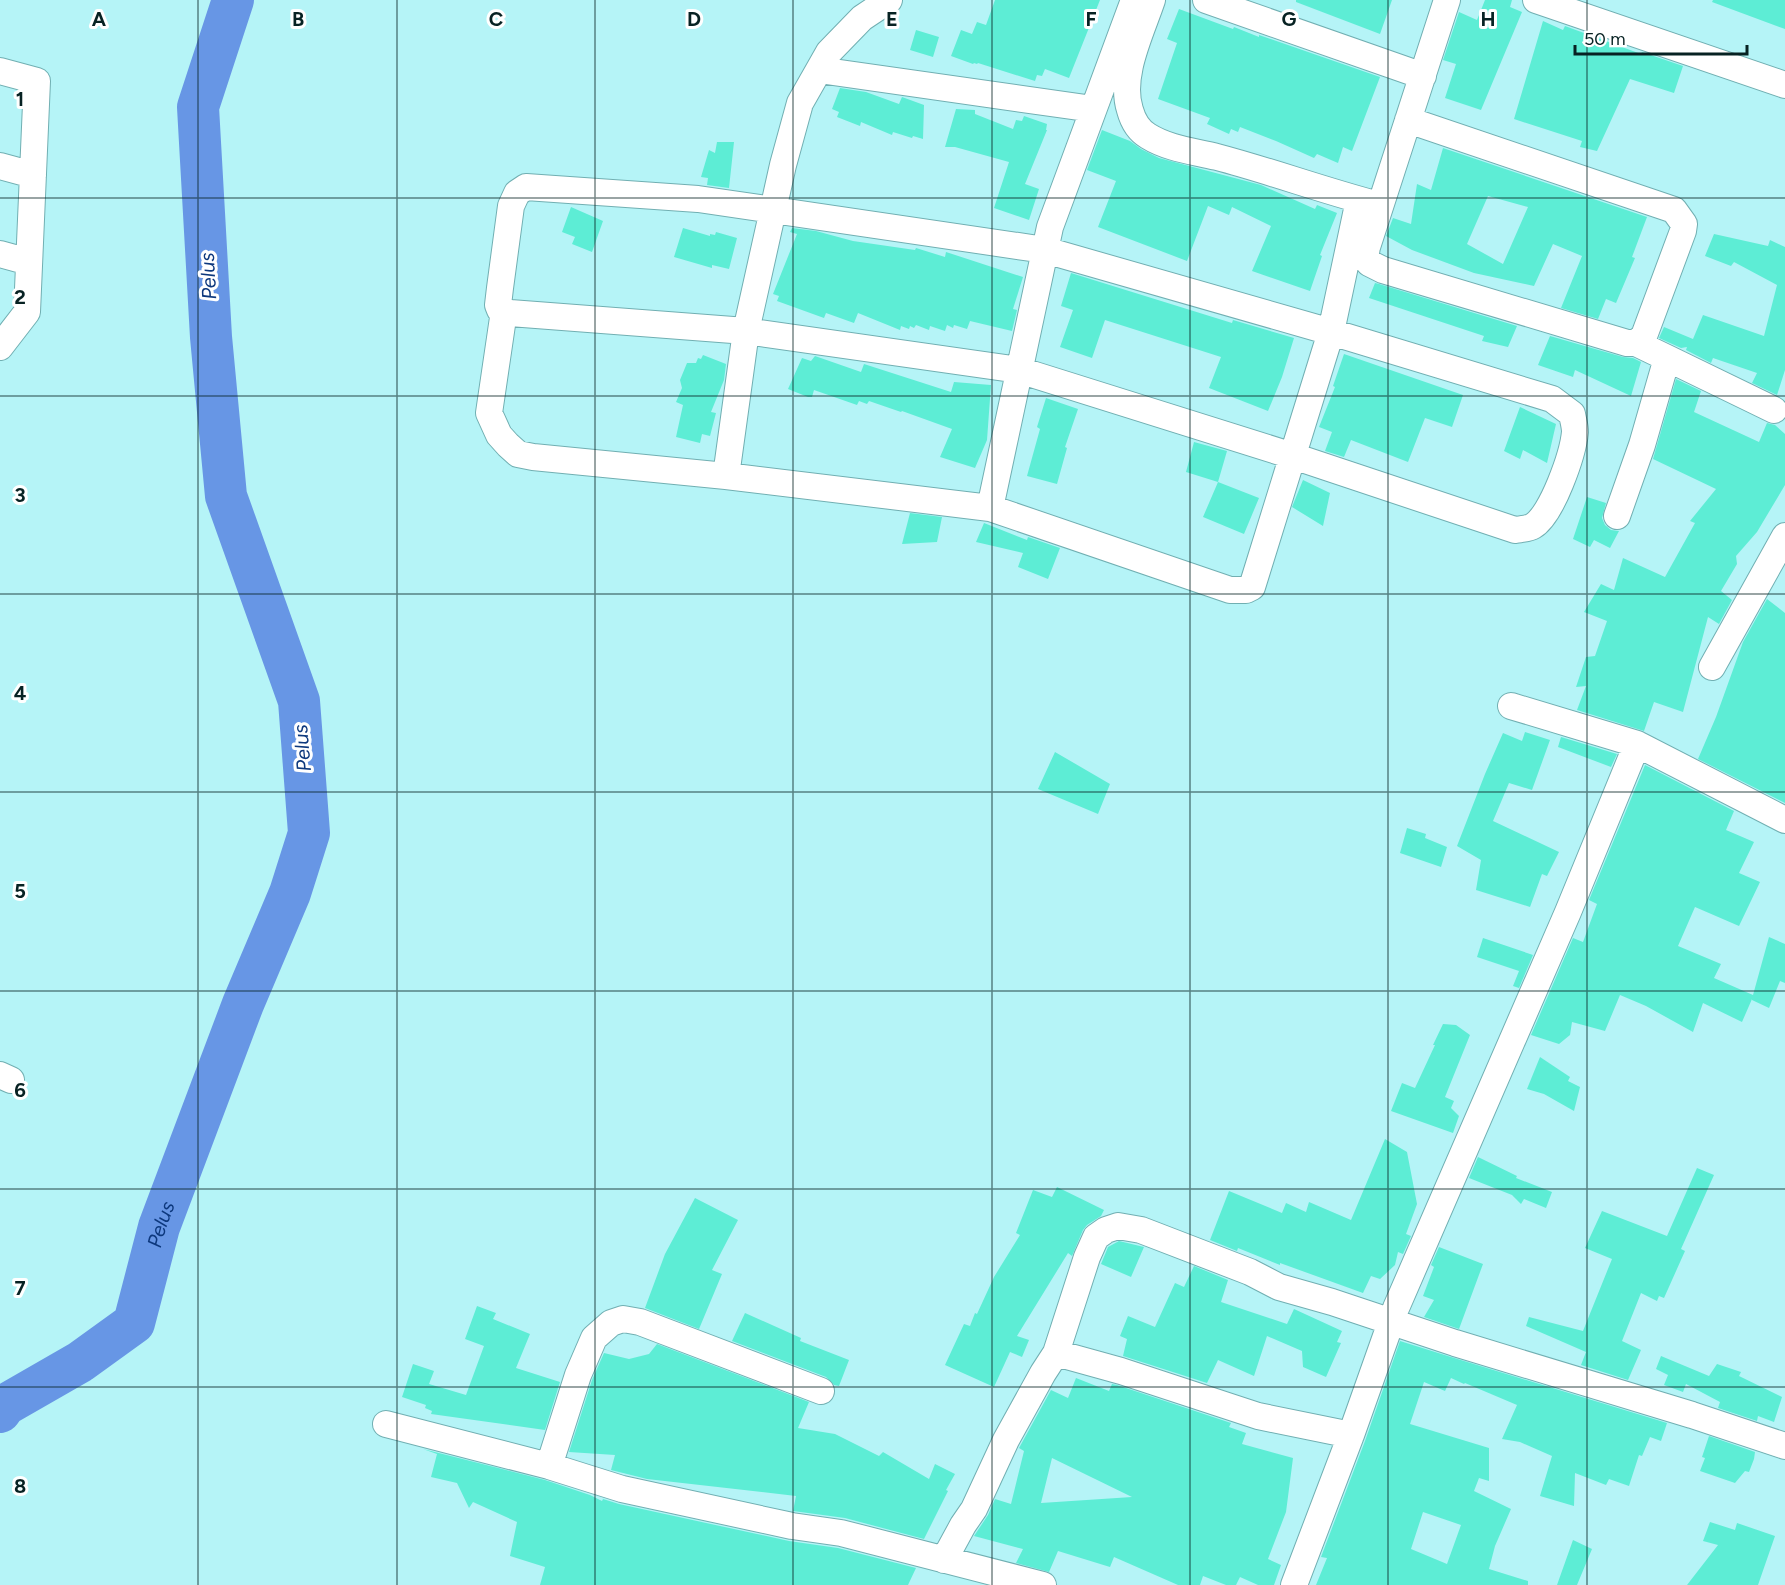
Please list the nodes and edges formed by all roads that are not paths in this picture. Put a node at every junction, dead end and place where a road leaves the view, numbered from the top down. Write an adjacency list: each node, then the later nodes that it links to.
1 (890, 0): 7 (street)
2 (1134, 0): 11 (street)
3 (1152, 0): 15 (street)
4 (1206, 0): 9 (street)
5 (1447, 0): 9 (street)
6 (1536, 0): 10 (street)
7 (819, 70): 11 (street); 16 (street)
8 (0, 71): 14 (street)
9 (1423, 76): 12 (street)
10 (1785, 85)
11 (1094, 109): 17 (street)
12 (1408, 120): 15 (street); 23 (street)
13 (0, 166): 14 (street)
14 (33, 175): 19 (street)
15 (1370, 203): 22 (street); 23 (street)
16 (772, 210): 17 (street); 20 (street); 21 (street)
17 (1045, 250): 22 (street); 26 (street)
18 (0, 254): 19 (street)
19 (29, 262): 24 (street)
20 (504, 311): 21 (street); 29 (street)
21 (746, 331): 26 (street); 29 (street)
22 (1332, 332): 28 (street); 28 (street)
23 (1635, 343): 25 (street)
24 (0, 347)
25 (1667, 358): 27 (street); 31 (street)
26 (1019, 370): 28 (street); 30 (street)
27 (1774, 410)
28 (1293, 456): 30 (street)
29 (726, 476): 30 (street)
30 (990, 508)
31 (1617, 516)
32 (1785, 536): 33 (street)
33 (1712, 667)
34 (1511, 706): 35 (street)
35 (1637, 744): 36 (street); 37 (street)
36 (1785, 820)
37 (1391, 1321): 38 (street); 41 (street); 42 (street)
38 (1056, 1353): 41 (street); 44 (street)
39 (821, 1391): 43 (street)
40 (386, 1424): 43 (street)
41 (1351, 1436): 46 (street)
42 (1785, 1446)
43 (549, 1466): 44 (street)
44 (944, 1560): 45 (street)
45 (1043, 1585)
46 (1294, 1585)

